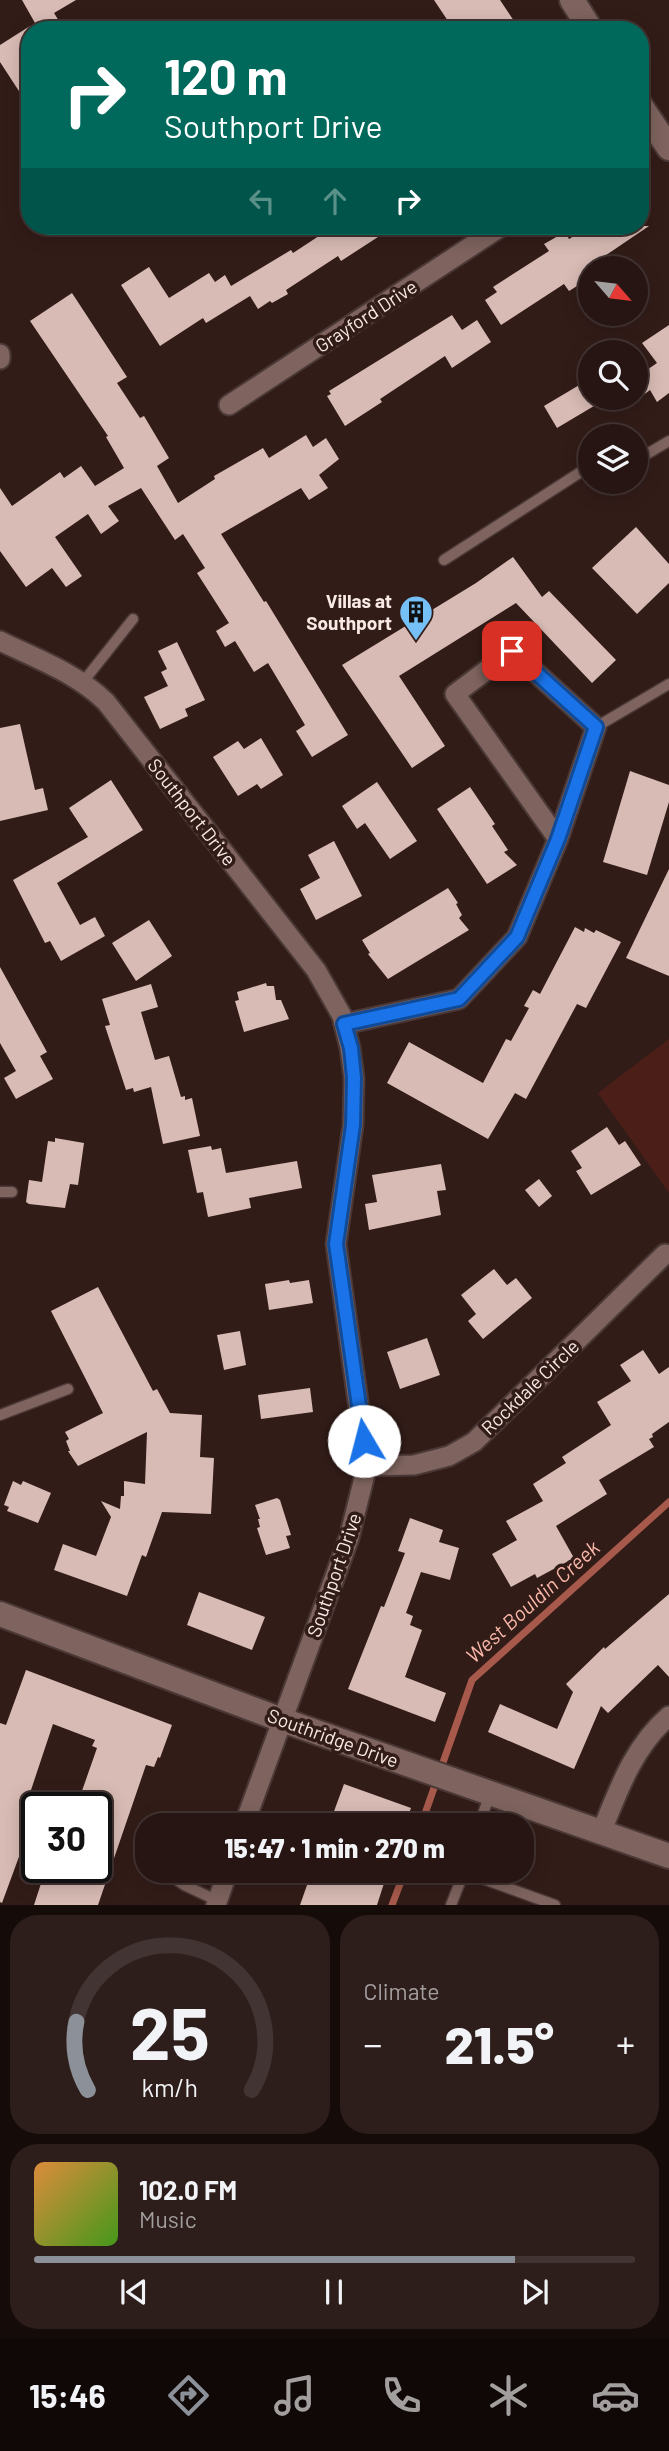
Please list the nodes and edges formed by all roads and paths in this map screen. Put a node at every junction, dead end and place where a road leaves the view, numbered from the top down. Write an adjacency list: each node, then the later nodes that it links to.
1 (572, 0): 2 (street)
2 (585, 21)
3 (649, 126): 4 (street)
4 (669, 148)
5 (488, 235): 6 (street, Grayford Drive)
6 (229, 405)
7 (669, 441): 8 (lane)
8 (648, 455)
9 (578, 474): 10 (lane)
10 (444, 560)
11 (133, 619): 13 (lane)
12 (0, 641): 13 (street, Southport Drive)
13 (83, 682): 17 (street, Southport Drive)
14 (669, 684): 15 (lane)
15 (596, 727): 16 (street); 16 (street)
16 (558, 839): 17 (street)
17 (344, 1024): 23 (street, Southport Drive)
18 (0, 1192): 19 (lane)
19 (12, 1192)
20 (666, 1254): 23 (street, Rockdale Circle)
21 (68, 1390): 22 (lane)
22 (0, 1415)
23 (367, 1466): 26 (street, Southport Drive)
24 (0, 1614): 26 (street, Southridge Drive)
25 (669, 1716): 30 (street)
26 (282, 1720): 27 (street, Southridge Drive); 28 (street, Southport Drive)
27 (490, 1794): 29 (lane); 30 (street, Southridge Drive)
28 (248, 1813)
29 (484, 1813)
30 (601, 1833): 31 (street, Southridge Drive)
31 (669, 1856)
32 (181, 1883): 36 (lane)
33 (224, 1883): 36 (street)
34 (460, 1883): 37 (lane)
35 (496, 1883): 38 (lane)
36 (217, 1903)
37 (452, 1905)
38 (555, 1905)

